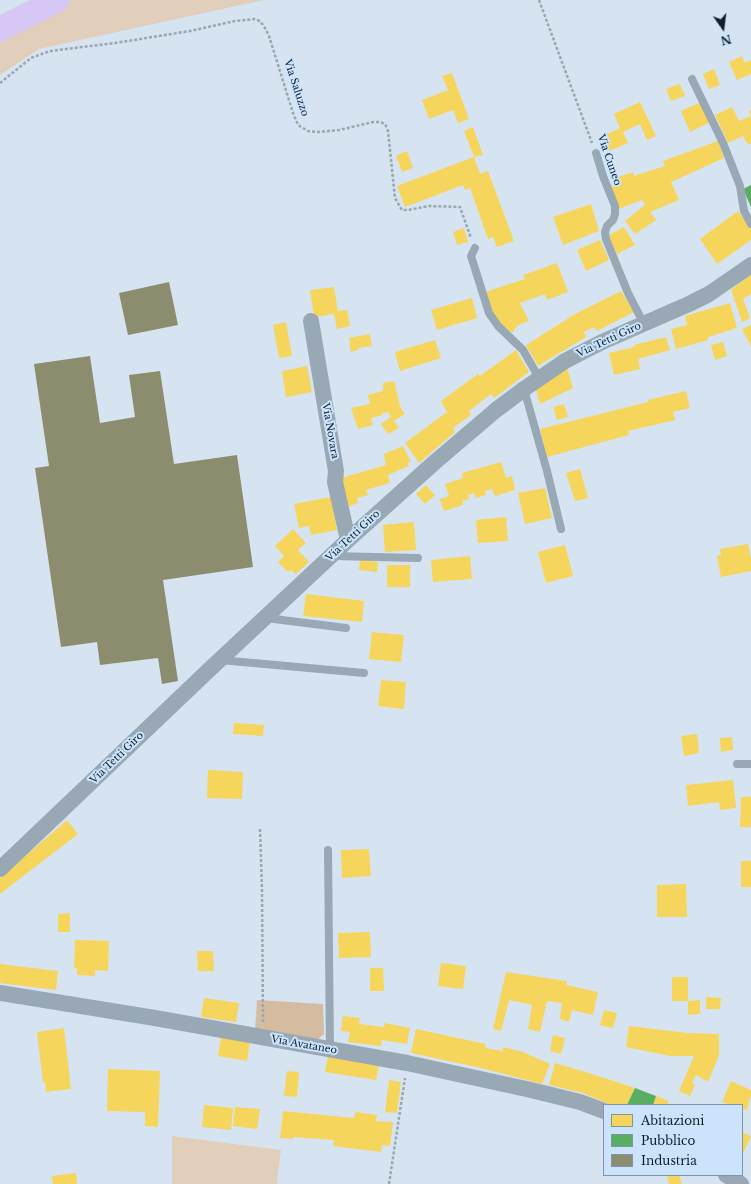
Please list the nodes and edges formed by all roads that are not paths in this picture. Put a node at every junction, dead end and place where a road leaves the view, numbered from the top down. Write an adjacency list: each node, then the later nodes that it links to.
1 (692, 79): 3 (lane)
2 (596, 153): 7 (lane, Via Cuneo)
3 (751, 224)
4 (475, 248): 8 (lane)
5 (751, 265): 7 (street, Via Tetti Giro)
6 (311, 321): 11 (street, Via Novara)
7 (644, 324): 8 (street, Via Tetti Giro)
8 (539, 378): 9 (street, Via Tetti Giro)
9 (524, 389): 10 (lane); 11 (street, Via Tetti Giro)
10 (561, 529)
11 (348, 540): 12 (street, Via Tetti Giro)
12 (332, 556): 13 (lane); 14 (street, Via Tetti Giro)
13 (418, 558)
14 (265, 618): 15 (lane); 16 (street, Via Tetti Giro)
15 (346, 628)
16 (220, 660): 17 (lane); 21 (street, Via Tetti Giro)
17 (364, 673)
18 (738, 764): 19 (lane)
19 (751, 764)
20 (328, 850): 23 (lane)
21 (0, 869)
22 (0, 993): 23 (street, Via Avataneo)
23 (330, 1050): 24 (street, Via Avataneo)
24 (603, 1111)
25 (728, 1176): 26 (street)
26 (741, 1184)

